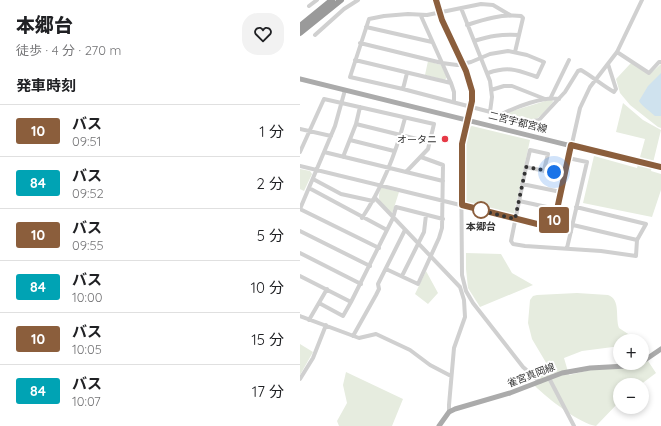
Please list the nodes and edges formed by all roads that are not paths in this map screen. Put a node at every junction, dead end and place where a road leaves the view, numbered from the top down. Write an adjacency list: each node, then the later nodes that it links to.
1 (316, 0): 7 (street)
2 (332, 0): 13 (highway)
3 (358, 0): 6 (street)
4 (436, 0): 9 (street)
5 (642, 0): 22 (street)
6 (342, 5): 15 (highway); 16 (street)
7 (309, 6)
8 (461, 8): 9 (street); 10 (street); 12 (street)
9 (440, 13): 11 (street); 28 (street)
10 (510, 15): 12 (street); 17 (street)
11 (421, 16): 14 (street); 19 (street)
12 (467, 25): 18 (street)
13 (300, 26)
14 (366, 27): 19 (street); 20 (street)
15 (300, 34)
16 (314, 35)
17 (519, 35): 18 (street); 21 (street)
18 (474, 41): 23 (street)
19 (432, 42): 27 (street)
20 (360, 43): 24 (street); 27 (street)
21 (515, 52): 23 (street); 31 (street)
22 (617, 52): 26 (street); 29 (street)
23 (481, 58): 28 (street); 31 (street)
24 (355, 60): 30 (street); 35 (street)
25 (569, 60): 38 (street)
26 (661, 62)
27 (442, 63): 28 (street); 34 (street)
28 (463, 64): 44 (street)
29 (608, 64): 33 (street); 33 (street)
30 (407, 73): 34 (street); 35 (street)
31 (488, 73): 37 (street)
32 (300, 79): 36 (main road, 二宮宇都宮線)
33 (597, 79): 39 (street); 56 (street)
34 (451, 83): 41 (street)
35 (403, 89): 41 (street)
36 (345, 90): 42 (street); 48 (main road, 二宮宇都宮線)
37 (491, 90): 40 (street); 45 (street)
38 (551, 97): 39 (street); 40 (street)
39 (559, 98): 46 (street)
40 (545, 99): 46 (street)
41 (454, 102): 44 (street)
42 (342, 103): 43 (street); 51 (street); 53 (street)
43 (360, 107): 47 (street); 49 (street)
44 (471, 107): 45 (street); 48 (street)
45 (490, 112): 46 (street)
46 (501, 114)
47 (405, 118): 52 (street); 55 (street)
48 (468, 120): 56 (main road, 二宮宇都宮線); 80 (street)
49 (356, 124): 52 (street); 54 (street)
50 (300, 130): 51 (street)
51 (310, 132): 53 (street); 58 (street)
52 (401, 134): 55 (street); 57 (street)
53 (331, 136): 59 (street)
54 (350, 140): 57 (street); 60 (street)
55 (429, 142): 61 (street)
56 (571, 145): 62 (street); 66 (main road, 二宮宇都宮線)
57 (394, 151): 64 (street)
58 (300, 152)
59 (324, 152): 60 (street); 67 (street)
60 (343, 157): 64 (street)
61 (421, 157): 69 (street); 72 (street)
62 (568, 158): 70 (street); 81 (street)
63 (300, 166): 67 (street)
64 (388, 167): 69 (street); 73 (street)
65 (526, 167): 68 (street); 68 (street); 74 (street)
66 (661, 168)
67 (317, 170): 71 (street); 73 (street)
68 (544, 170): 70 (street)
69 (406, 172): 72 (street)
70 (564, 174): 76 (street)
71 (313, 179): 75 (street); 77 (street)
72 (443, 181): 78 (street)
73 (380, 184): 77 (street); 78 (street)
74 (522, 184): 76 (street); 79 (street)
75 (309, 188): 82 (street); 85 (street)
76 (560, 192): 83 (street)
77 (374, 200): 85 (street); 86 (street)
78 (443, 200): 80 (street); 87 (street)
79 (519, 201): 83 (street); 88 (street)
80 (462, 205): 88 (street); 107 (street)
81 (576, 208): 89 (street); 95 (street)
82 (300, 209): 97 (street)
83 (556, 209): 90 (street)
84 (426, 215): 86 (street); 87 (street); 96 (street)
85 (362, 218): 91 (street)
86 (393, 218): 91 (street); 92 (street)
87 (443, 219): 100 (street)
88 (515, 219): 90 (street); 98 (street)
89 (573, 224): 94 (street); 95 (street)
90 (553, 228): 94 (street)
91 (387, 230): 97 (street)
92 (405, 230): 96 (street); 102 (street)
93 (300, 231): 101 (street)
94 (571, 232): 98 (street)
95 (637, 240): 98 (street)
96 (418, 244): 100 (street); 104 (street)
97 (378, 248): 101 (street)
98 (567, 248)
99 (300, 253): 105 (street)
100 (431, 257): 104 (street); 110 (street)
101 (370, 266): 105 (street)
102 (386, 269): 104 (street); 114 (street)
103 (300, 276): 106 (street)
104 (402, 276)
105 (361, 284): 108 (street)
106 (327, 289): 108 (street); 109 (street)
107 (471, 301): 110 (street); 121 (street)
108 (351, 302): 109 (street)
109 (319, 303): 112 (street)
110 (465, 306): 118 (street)
111 (300, 316): 112 (street)
112 (309, 320): 113 (street)
113 (326, 325): 114 (street); 120 (street)
114 (353, 336): 118 (street)
115 (661, 349): 116 (main road)
116 (649, 357)
117 (613, 366): 119 (main road, 雀宮真岡線)
118 (451, 376): 122 (street)
119 (549, 378): 121 (main road, 雀宮真岡線); 124 (street)
120 (300, 379)
121 (540, 382): 122 (main road, 雀宮真岡線)
122 (449, 412): 123 (main road)
123 (439, 426)
124 (574, 426)

